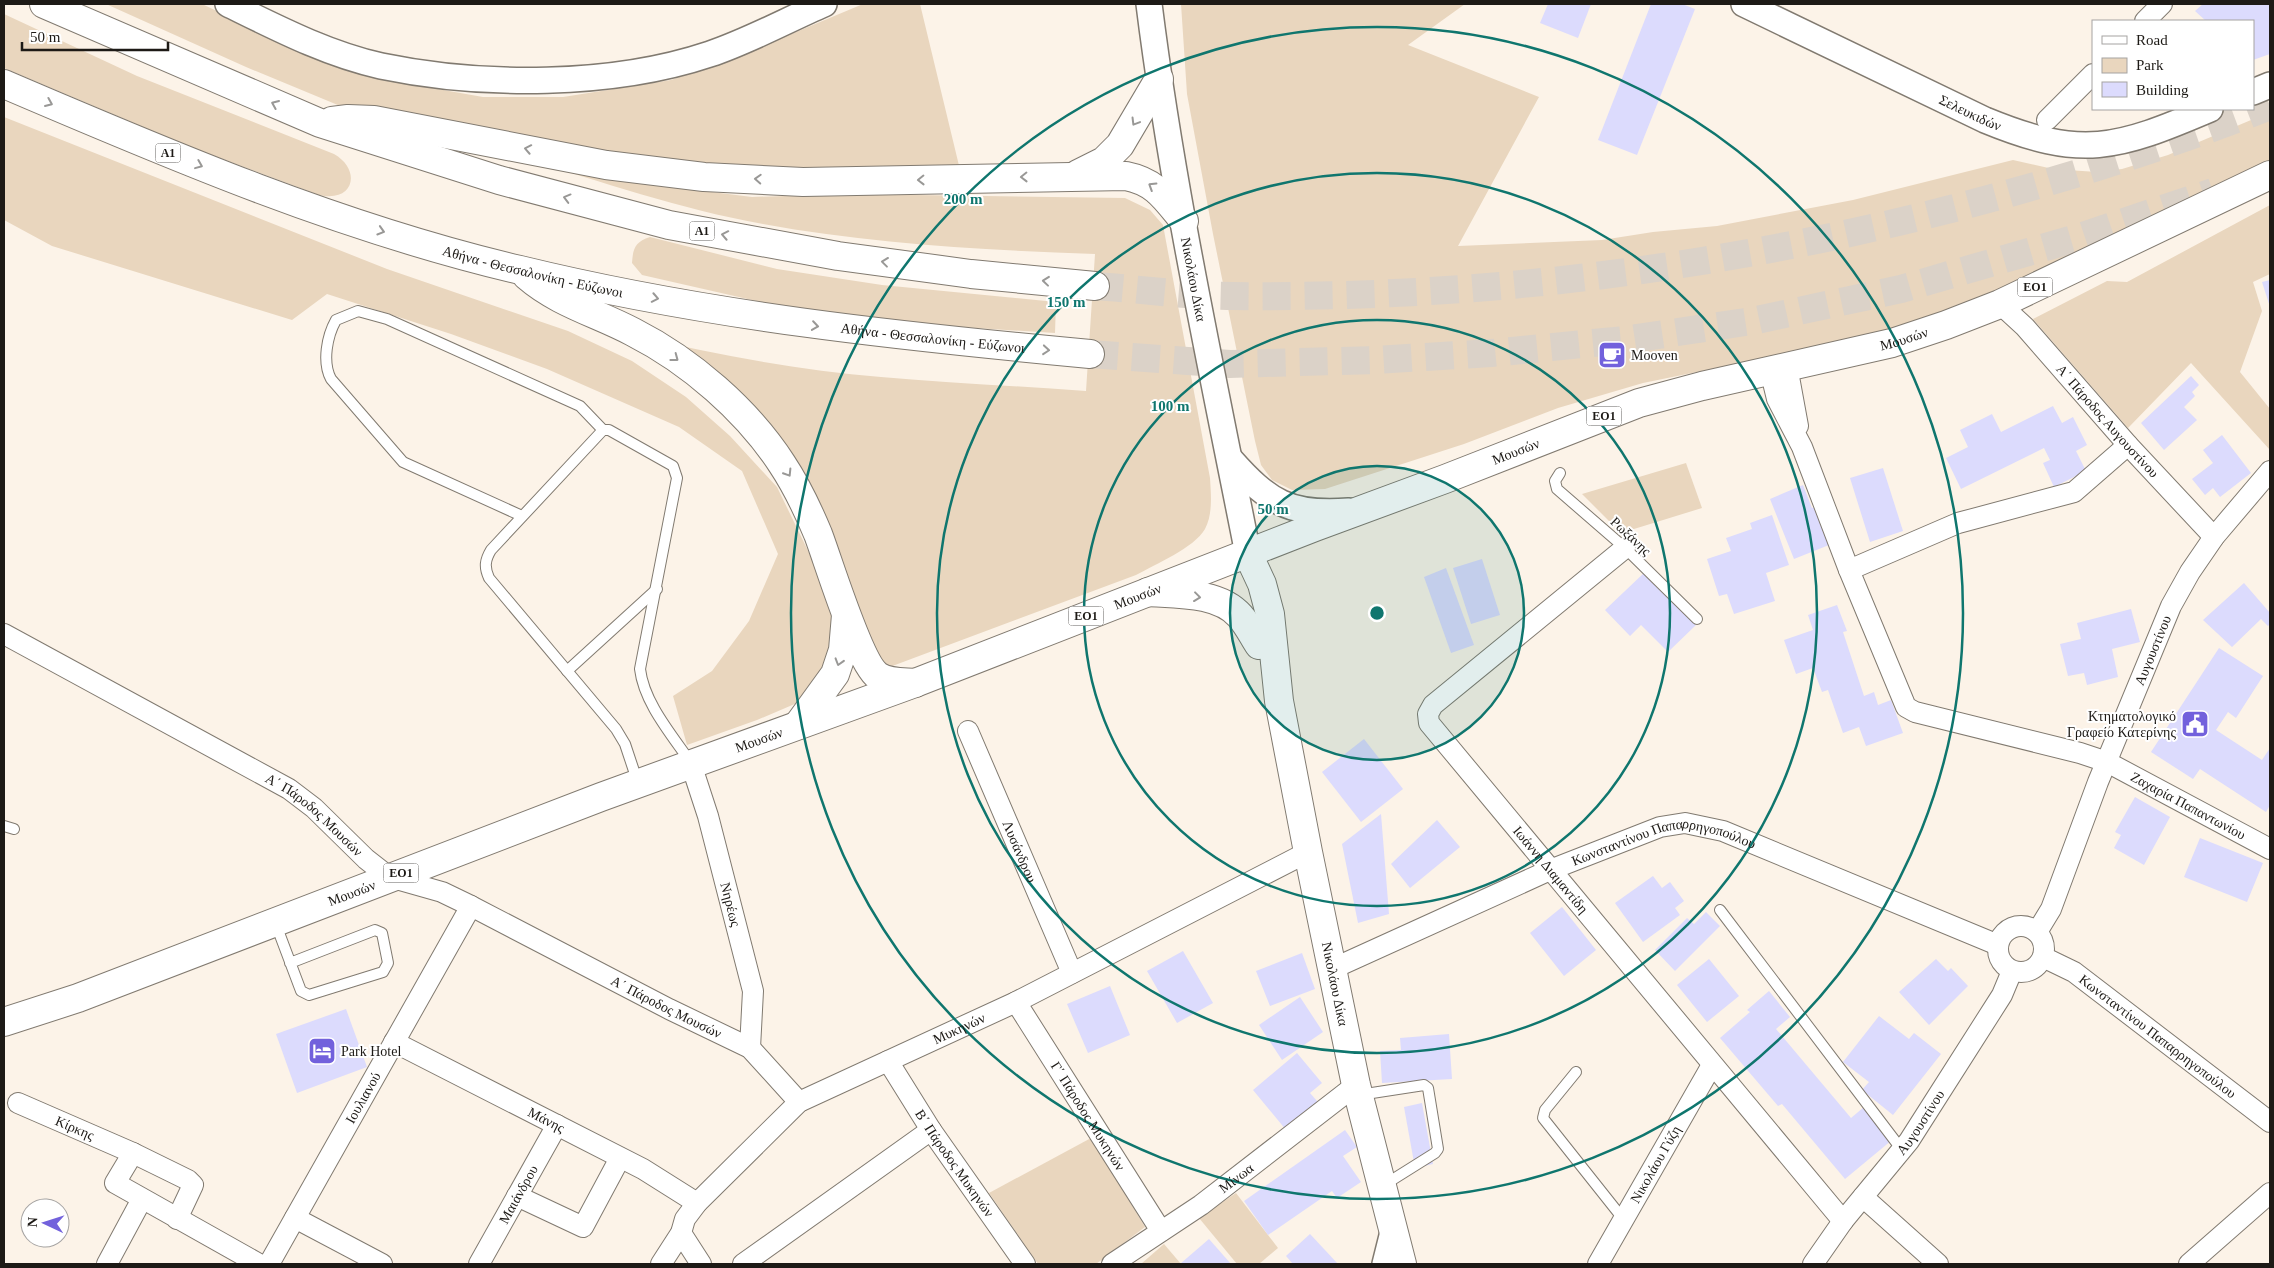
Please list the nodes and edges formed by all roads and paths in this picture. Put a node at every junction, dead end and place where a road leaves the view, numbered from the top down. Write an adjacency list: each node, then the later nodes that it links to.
1 (44, 4): 15 (main road, Α1, one-way to 1)
2 (228, 4): 3 (street)
3 (824, 4)
4 (1744, 4): 13 (street, Σελευκιδών)
5 (2162, 4): 7 (street)
6 (1151, 11): 9 (street, Νικολάου Δίκα)
7 (2146, 20)
8 (2092, 75): 14 (street)
9 (1159, 80): 17 (main road, one-way to 17); 18 (street, Νικολάου Δίκα)
10 (4, 84): 19 (main road, Αθήνα - Θεσσαλονίκη - Εύζωνοι / Α1, one-way to 19)
11 (2270, 85): 12 (street)
12 (2254, 92)
13 (2208, 110)
14 (2047, 120)
15 (320, 123): 17 (main road, one-way to 15); 20 (main road, Α1, one-way to 15)
16 (2270, 175): 21 (main road, Μουσών / ΕΟ1)
17 (1072, 176): 18 (main road, one-way to 17)
18 (1184, 222): 26 (street, Νικολάου Δίκα)
19 (521, 271): 22 (main road, Αθήνα - Θεσσαλονίκη - Εύζωνοι / Α1, one-way to 22); 37 (main road, one-way to 37)
20 (1095, 286)
21 (2000, 304): 23 (main road, Μουσών / ΕΟ1); 25 (street, Α΄ Πάροδος Αυγουστίνου)
22 (1090, 354)
23 (1778, 368): 29 (main road, Μουσών / ΕΟ1); 34 (street)
24 (602, 430): 30 (lane); 30 (lane); 35 (lane)
25 (2128, 445): 31 (street, Α΄ Πάροδος Αυγουστίνου); 34 (street)
26 (1230, 458): 29 (street); 33 (street, Νικολάου Δίκα)
27 (1560, 473): 32 (lane, Ρωξάνης)
28 (2267, 484): 31 (street, Αυγουστίνου)
29 (1359, 511): 33 (main road, Μουσών / ΕΟ1)
30 (522, 516): 41 (lane)
31 (2214, 538): 46 (street, Αυγουστίνου)
32 (1625, 548): 38 (lane, Ρωξάνης); 51 (street, Ιωάννη Διαμαντίδη)
33 (1248, 554): 36 (main road, Μουσών / ΕΟ1); 40 (main road, Νικολάου Δίκα); 43 (main road, Νικολάου Δίκα)
34 (1849, 570): 46 (street, Ζαχαρία Παπαντωνίου)
35 (657, 589): 41 (lane); 47 (lane)
36 (1148, 592): 40 (main road, one-way to 40); 42 (main road, Μουσών / ΕΟ1)
37 (846, 614): 42 (main road); 44 (main road, one-way to 44)
38 (1697, 619)
39 (4, 634): 52 (street, Α΄ Πάροδος Μουσών)
40 (1260, 645): 43 (main road, Νικολάου Δίκα)
41 (567, 670): 48 (lane)
42 (915, 683): 44 (main road, Μουσών / ΕΟ1)
43 (1279, 701): 50 (main road, Νικολάου Δίκα)
44 (798, 725): 47 (main road, Μουσών / ΕΟ1)
45 (968, 731): 62 (street, Λυσάνδρου)
46 (2107, 762): 49 (street, Ζαχαρία Παπαντωνίου); 56 (street, Αυγουστίνου)
47 (691, 764): 48 (main road, Μουσών / ΕΟ1); 66 (street, Νηρέως)
48 (638, 784): 52 (main road, Μουσών / ΕΟ1)
49 (2270, 848)
50 (1308, 852): 60 (main road, Νικολάου Δίκα); 62 (street, Μυκηνών)
51 (1550, 870): 57 (street, Κωνσταντίνου Παπαρρηγοπούλου); 60 (street, Κωνσταντίνου Παπαρρηγοπούλου); 68 (street, Ιωάννη Διαμαντίδη)
52 (389, 877): 53 (street, Α΄ Πάροδος Μουσών); 55 (main road, Μουσών / ΕΟ1)
53 (471, 906): 65 (street, Ιουλιανού); 66 (street, Α΄ Πάροδος Μουσών)
54 (1720, 910): 76 (lane)
55 (275, 921): 59 (lane); 64 (main road, Μουσών / ΕΟ1)
56 (2037, 932): 57 (street); 58 (street)
57 (1998, 945): 61 (street)
58 (2043, 958): 61 (street); 73 (street, Κωνσταντίνου Παπαρρηγοπούλου)
59 (290, 963): 59 (lane)
60 (1332, 970): 70 (main road, Νικολάου Δίκα)
61 (2012, 971): 76 (street, Αυγουστίνου)
62 (1072, 973): 63 (street, Μυκηνών)
63 (1016, 1002): 67 (street, Μυκηνών); 89 (street, Γ΄ Πάροδος Μυκηνών)
64 (4, 1022)
65 (394, 1042): 74 (street, Μάνης); 85 (street, Ιουλιανού)
66 (750, 1048): 71 (street, Α΄ Πάροδος Μουσών)
67 (888, 1061): 71 (street, Μυκηνών); 75 (street, Β΄ Πάροδος Μυκηνών)
68 (1712, 1064): 87 (street, Νικολάου Γύζη); 88 (street, Ιωάννη Διαμαντίδη)
69 (1576, 1072): 87 (lane)
70 (1357, 1090): 79 (main road, Νικολάου Δίκα); 79 (lane); 89 (street, Μίνωα)
71 (799, 1102): 84 (street, Μυκηνών)
72 (18, 1103): 77 (street, Κίρκης)
73 (2270, 1122)
74 (557, 1125): 78 (street, Μάνης); 81 (street, Μαιάνδρου)
75 (931, 1130): 100 (street); 101 (street, Β΄ Πάροδος Μυκηνών)
76 (1902, 1150): 82 (street, Αυγουστίνου)
77 (133, 1153): 83 (street); 86 (street, Κίρκης)
78 (620, 1158): 81 (street); 84 (street, Μάνης)
79 (1382, 1187): 90 (main road, Νικολάου Δίκα)
80 (2270, 1193): 107 (street)
81 (517, 1196): 97 (street, Μαιάνδρου)
82 (1863, 1197): 88 (street, Αυγουστίνου); 106 (street)
83 (142, 1200): 86 (street); 93 (street)
84 (697, 1202): 91 (street, Μυκηνών)
85 (294, 1218): 95 (street, Ιουλιανού); 96 (street)
86 (177, 1219): 94 (street)
87 (1624, 1220): 104 (street, Νικολάου Γύζη)
88 (1843, 1222): 105 (street, Αυγουστίνου)
89 (1161, 1230): 92 (street, Μίνωα)
90 (1393, 1232): 102 (street); 103 (main road, Νικολάου Δίκα)
91 (682, 1234): 98 (street, Μυκηνών); 99 (street)
92 (1118, 1262)
93 (107, 1264)
94 (259, 1264)
95 (269, 1264)
96 (382, 1264)
97 (479, 1264)
98 (661, 1264)
99 (701, 1264)
100 (743, 1264)
101 (1025, 1264)
102 (1385, 1264)
103 (1402, 1264)
104 (1598, 1264)
105 (1813, 1264)
106 (1938, 1264)
107 (2189, 1264)

